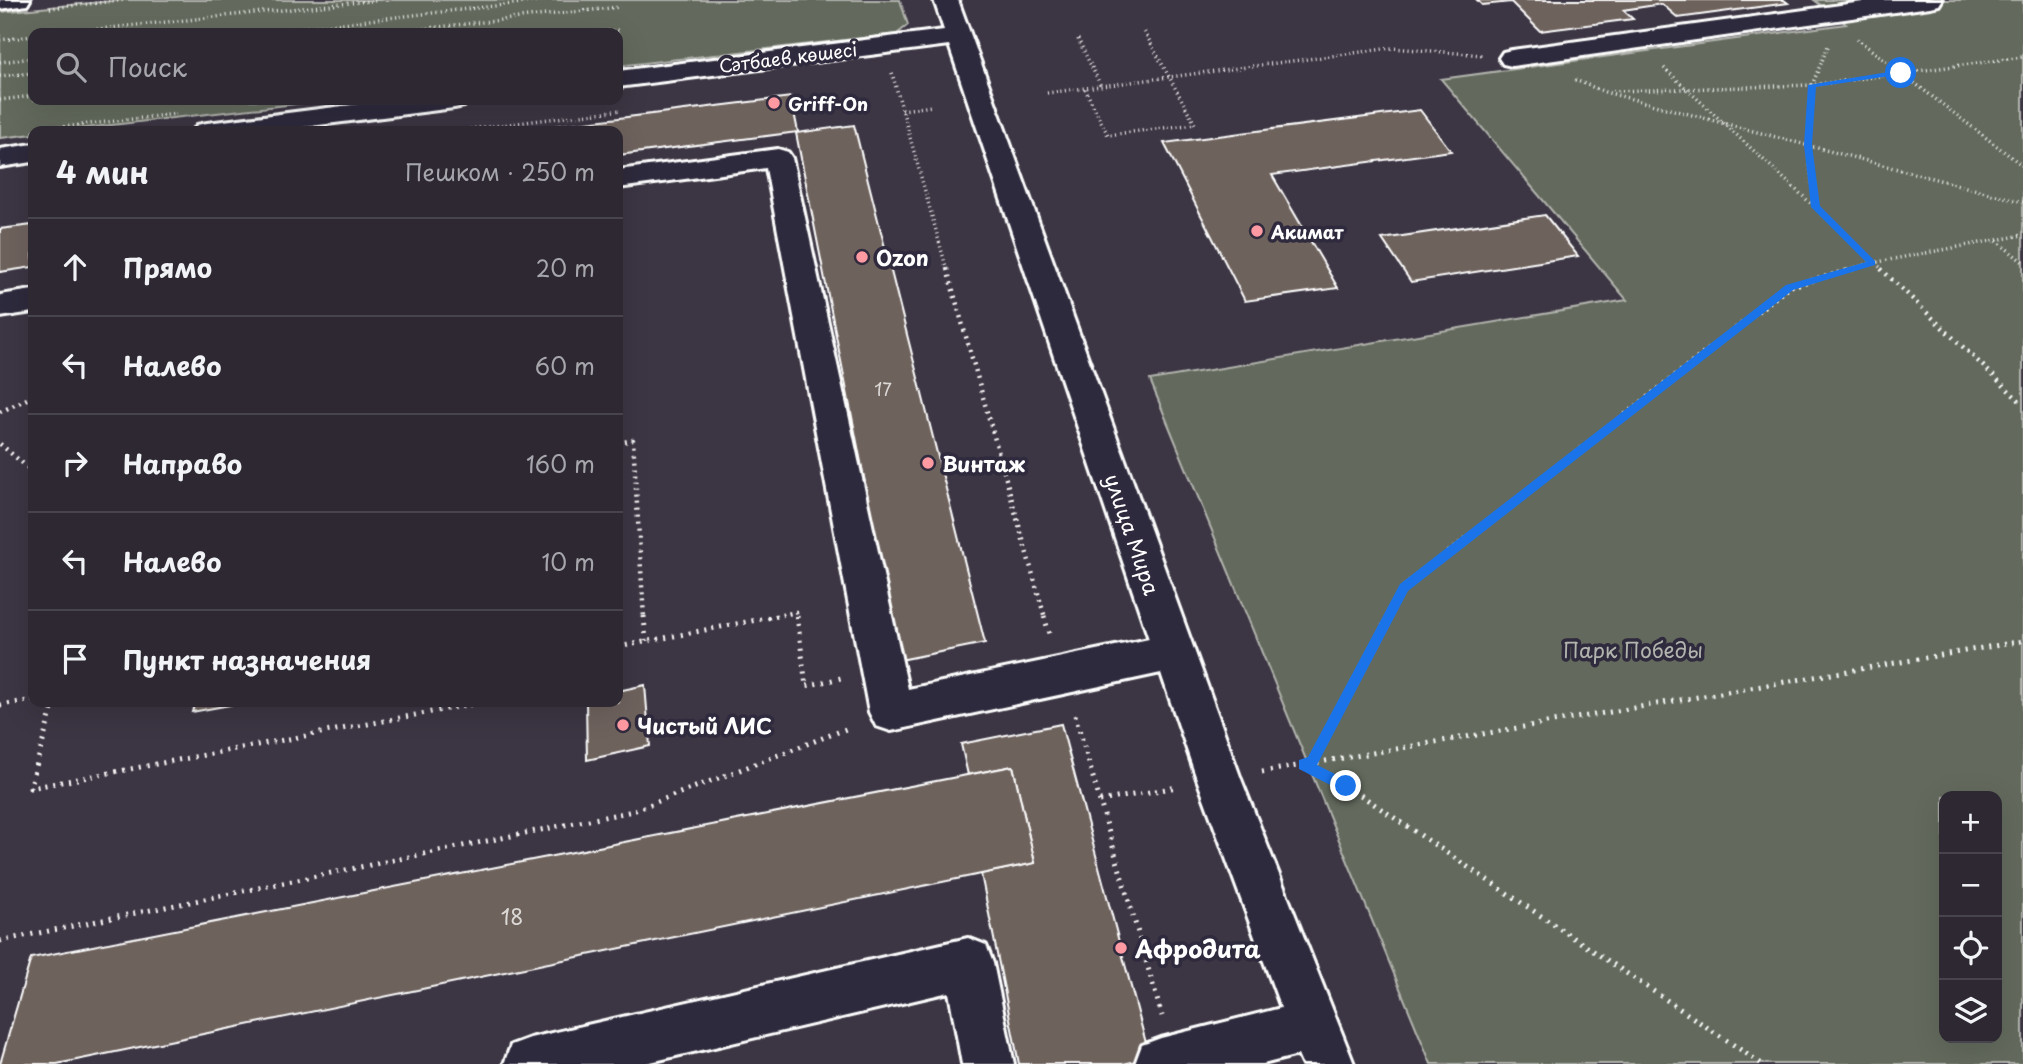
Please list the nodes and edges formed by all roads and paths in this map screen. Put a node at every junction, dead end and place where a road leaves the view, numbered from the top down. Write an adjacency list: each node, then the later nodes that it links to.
1 (125, 0): 7 (path)
2 (379, 0): 10 (path)
3 (548, 0): 11 (path)
4 (946, 0): 14 (street, улица Мира)
5 (1930, 0): 9 (street)
6 (0, 2): 7 (street)
7 (28, 4)
8 (620, 7): 12 (path)
9 (1821, 13): 18 (street); 25 (path); 29 (path)
10 (109, 28)
11 (298, 28)
12 (429, 28)
13 (1144, 31): 28 (path)
14 (959, 36): 19 (street, Сәтбаев көшесі); 66 (street, улица Мира)
15 (28, 37): 17 (path)
16 (1078, 39): 30 (path)
17 (0, 40)
18 (1634, 40): 21 (street); 31 (path)
19 (884, 45): 27 (street, Сәтбаев көшесі); 39 (path)
20 (2023, 57): 25 (path)
21 (1512, 58): 28 (path); 33 (path)
22 (28, 59): 23 (path)
23 (0, 62)
24 (28, 73): 26 (path)
25 (1901, 73): 29 (path); 47 (path)
26 (0, 76)
27 (623, 78)
28 (1170, 78): 30 (path); 32 (path)
29 (1812, 85): 31 (path); 45 (path)
30 (1101, 86): 32 (path)
31 (1685, 88): 33 (path); 41 (path)
32 (1085, 89): 34 (path)
33 (1605, 92): 41 (path)
34 (1047, 93)
35 (28, 97): 36 (path)
36 (0, 100)
37 (414, 105): 43 (street)
38 (932, 106): 39 (path)
39 (902, 110): 68 (path)
40 (187, 112): 42 (path)
41 (1721, 121): 45 (path); 50 (path)
42 (115, 126)
43 (247, 126)
44 (28, 145): 46 (street)
45 (1808, 145): 49 (path); 50 (path)
46 (0, 158)
47 (2023, 166)
48 (623, 178): 67 (street)
49 (2023, 202)
50 (1816, 207): 54 (path)
51 (2023, 235): 52 (path)
52 (1996, 240): 53 (path); 54 (path)
53 (2023, 262)
54 (1872, 263): 58 (path); 74 (path)
55 (28, 302): 56 (street)
56 (0, 306)
57 (28, 398): 59 (path)
58 (2023, 404)
59 (0, 412)
60 (623, 442): 63 (path)
61 (0, 444): 62 (path)
62 (28, 468)
63 (646, 641): 65 (path); 67 (path)
64 (2023, 641): 74 (path)
65 (623, 646)
66 (1175, 652): 68 (street); 76 (street, улица Мира)
67 (883, 669): 73 (street)
68 (1062, 677): 73 (street); 77 (path)
69 (28, 701): 70 (path)
70 (0, 705)
71 (53, 707): 72 (path)
72 (458, 707)
73 (891, 712): 75 (path)
74 (1312, 762): 80 (path)
75 (0, 941)
76 (1321, 1044): 77 (street)
77 (1168, 1062)
78 (530, 1064): 79 (street)
79 (988, 1064)
80 (1762, 1064)

